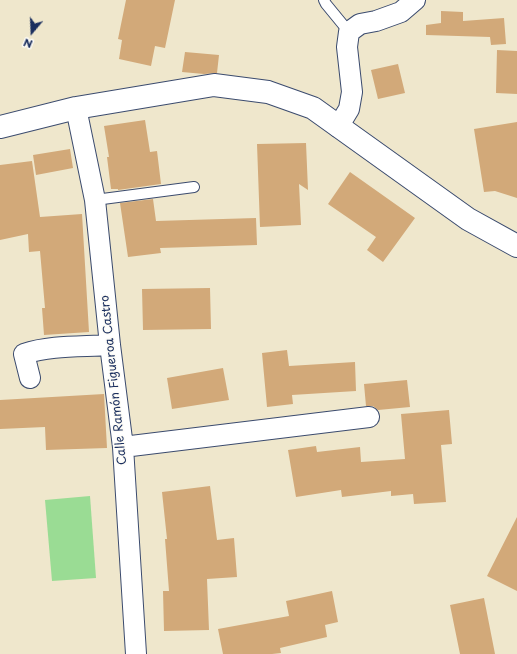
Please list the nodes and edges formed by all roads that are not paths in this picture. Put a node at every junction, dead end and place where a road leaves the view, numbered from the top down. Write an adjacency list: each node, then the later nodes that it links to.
1 (324, 0): 3 (lane)
2 (415, 0): 3 (street)
3 (349, 32): 6 (street)
4 (76, 108): 5 (street); 6 (street); 8 (street, Calle Ramón Figueroa Castro)
5 (0, 127)
6 (338, 127): 9 (street)
7 (194, 187): 8 (lane)
8 (95, 200): 10 (street, Calle Ramón Figueroa Castro)
9 (517, 246)
10 (110, 345): 11 (street); 13 (street, Calle Ramón Figueroa Castro)
11 (30, 378)
12 (369, 417): 13 (street)
13 (123, 447): 14 (street, Calle Ramón Figueroa Castro)
14 (136, 654)

